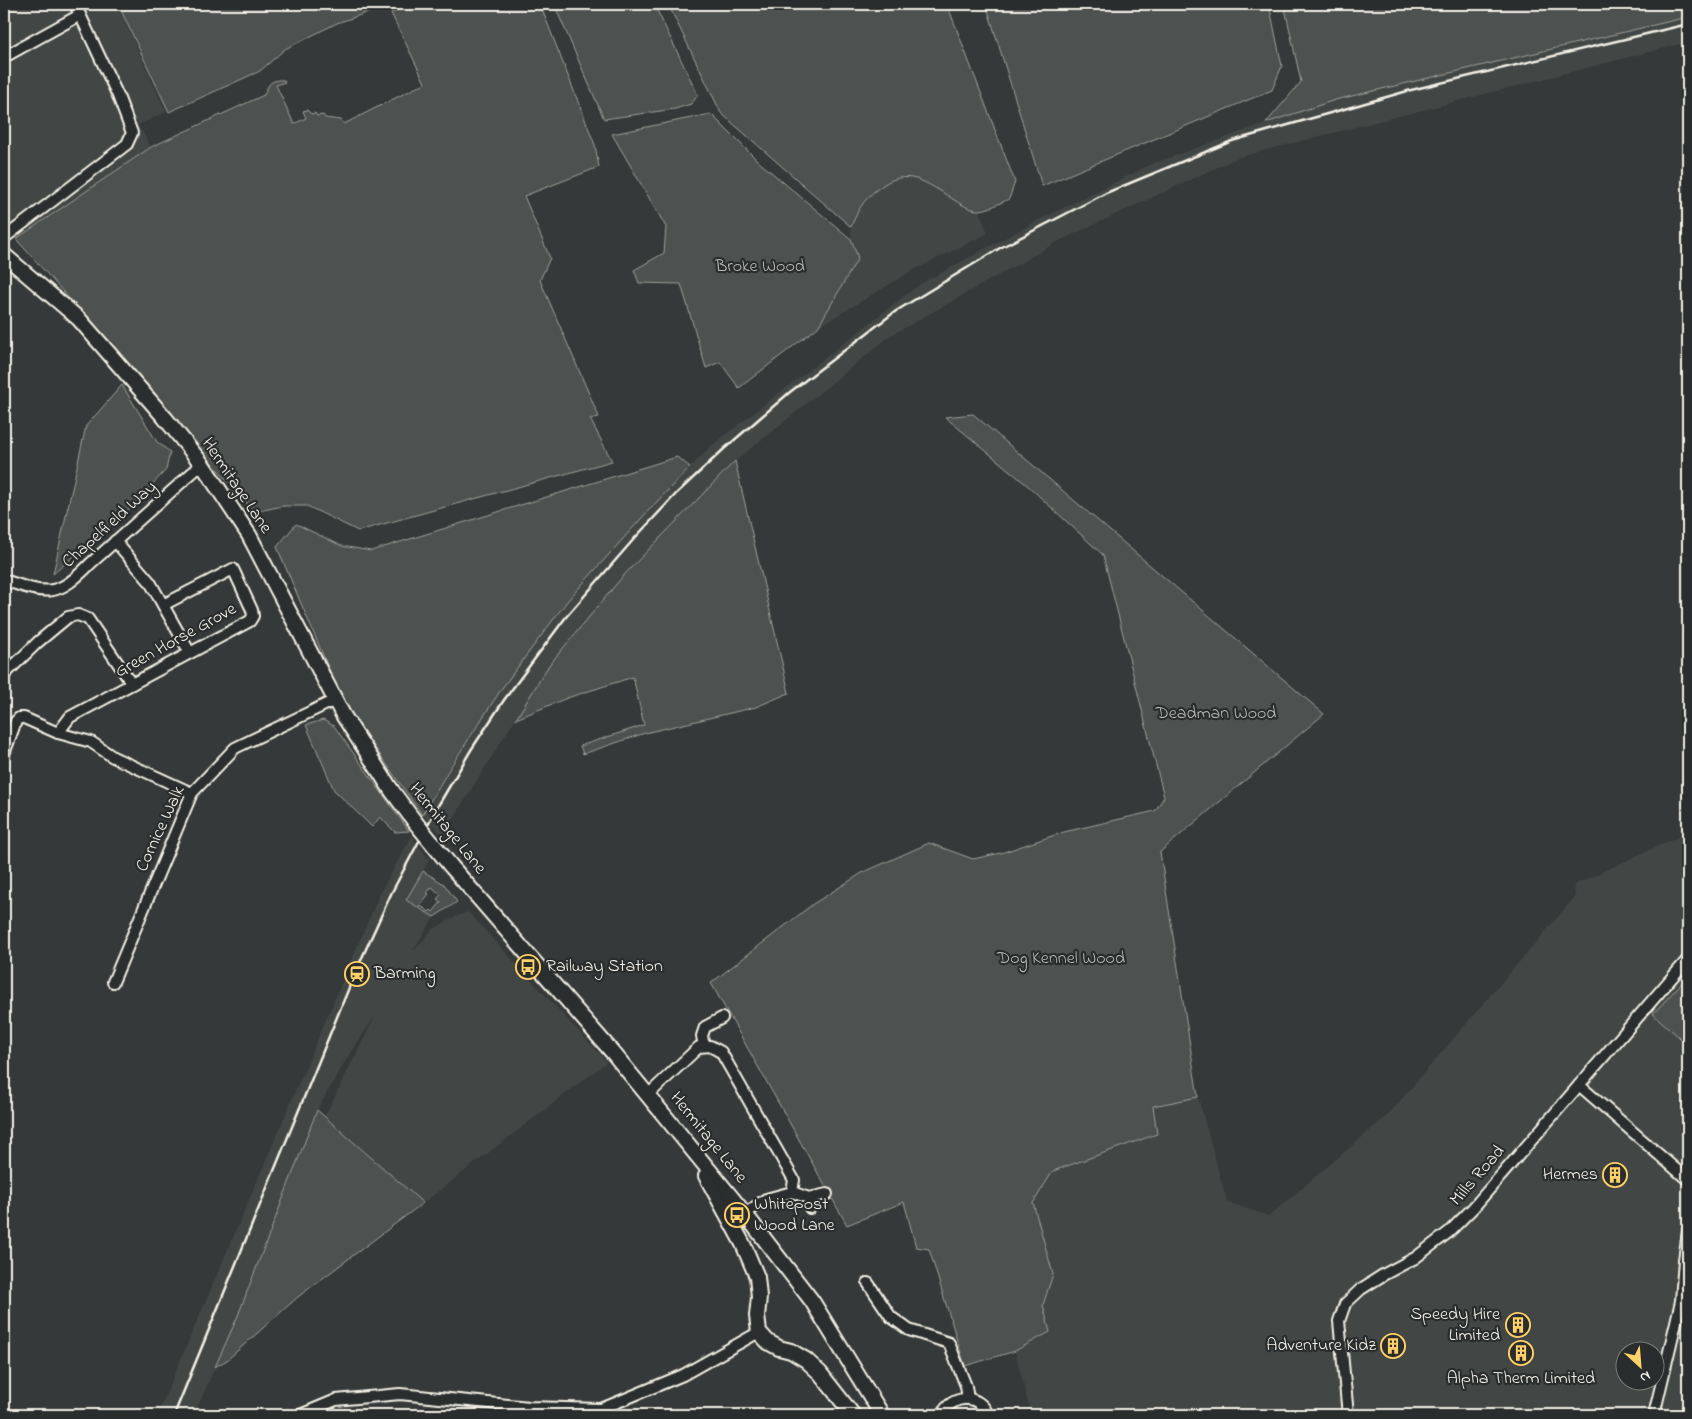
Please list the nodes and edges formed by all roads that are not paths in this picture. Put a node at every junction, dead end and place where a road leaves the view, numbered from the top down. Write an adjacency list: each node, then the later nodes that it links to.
1 (75, 4): 2 (street)
2 (80, 15): 3 (street); 4 (street)
3 (4, 57)
4 (4, 238)
5 (4, 255): 6 (main road, Hermitage Lane)
6 (202, 464): 7 (street, Chapelfield Way); 13 (main road, Hermitage Lane)
7 (116, 542): 8 (street, Chapelfield Way); 9 (street)
8 (4, 580)
9 (163, 605): 10 (street); 10 (street, Green Horse Grove)
10 (190, 653): 12 (street, Green Horse Grove)
11 (4, 675): 12 (street)
12 (132, 684): 14 (street, Green Horse Grove)
13 (335, 700): 16 (street, Cornice Walk); 22 (main road, Hermitage Lane, bridge)
14 (58, 733): 15 (street); 16 (street)
15 (4, 754)
16 (192, 793): 18 (street, Cornice Walk)
17 (1688, 959): 21 (street, Mills Road)
18 (113, 982)
19 (722, 1018): 20 (street)
20 (704, 1046): 22 (street); 25 (street)
21 (1579, 1085): 24 (street); 37 (street, Mills Road)
22 (648, 1095): 23 (main road, Hermitage Lane)
23 (690, 1147): 27 (main road, Hermitage Lane); 30 (main road)
24 (1688, 1180)
25 (792, 1192): 26 (street); 27 (street)
26 (827, 1194)
27 (745, 1214): 34 (main road, Hermitage Lane)
28 (1688, 1231): 38 (street)
29 (868, 1283): 31 (street)
30 (759, 1332): 32 (street); 33 (main road)
31 (968, 1399): 35 (street); 36 (street)
32 (300, 1415)
33 (853, 1415)
34 (882, 1415)
35 (942, 1415)
36 (988, 1415)
37 (1348, 1415)
38 (1654, 1415)

